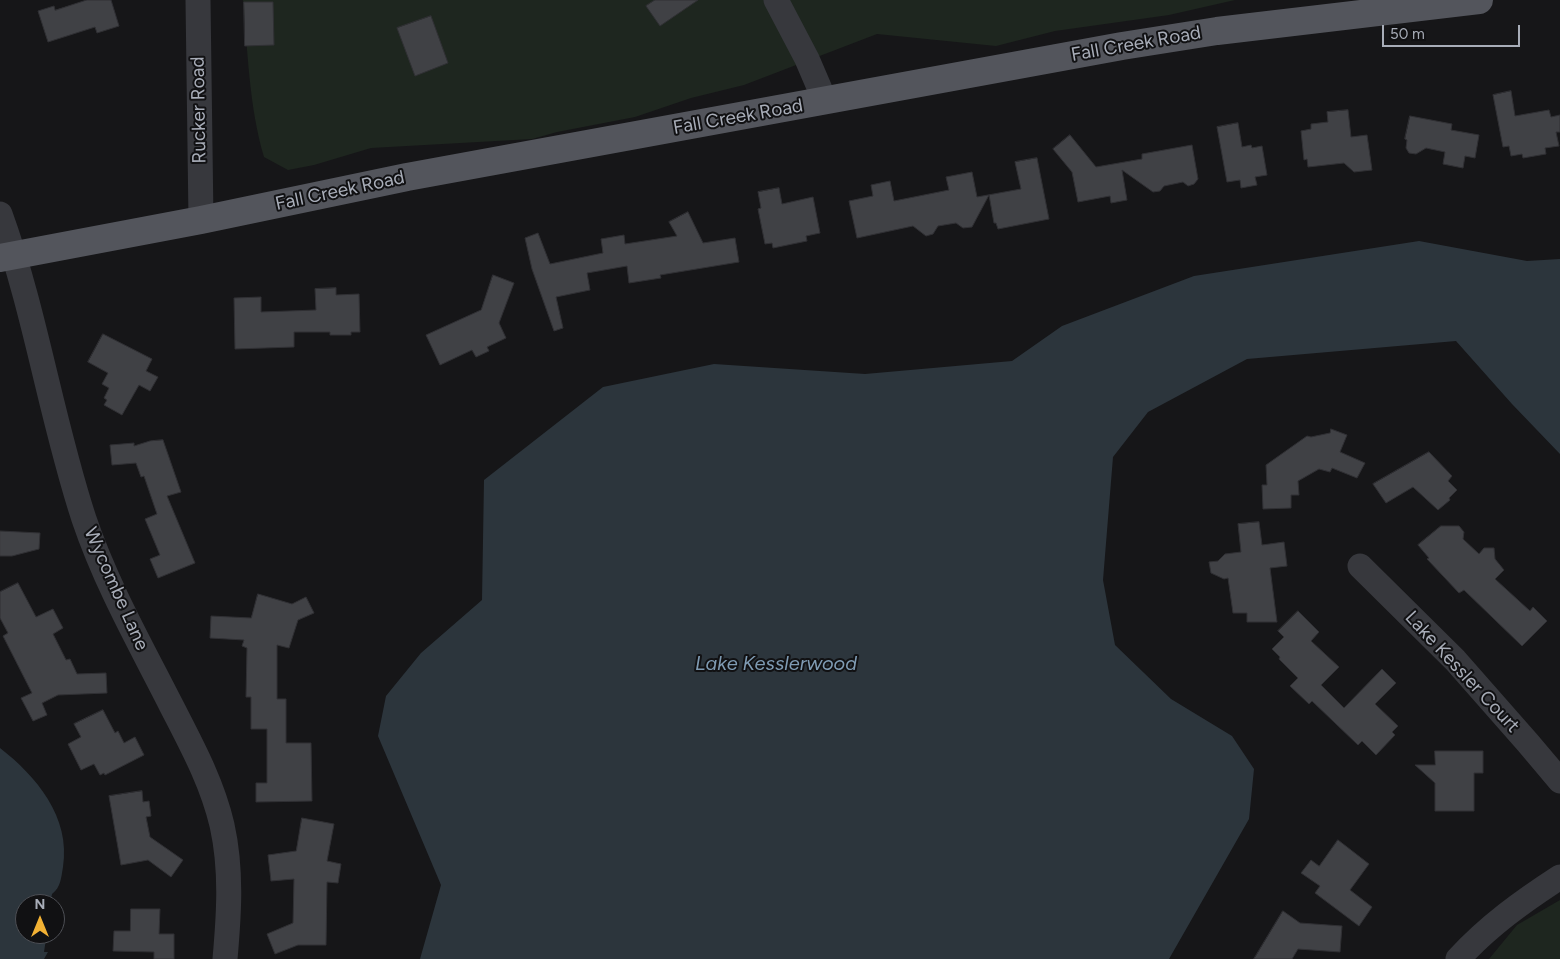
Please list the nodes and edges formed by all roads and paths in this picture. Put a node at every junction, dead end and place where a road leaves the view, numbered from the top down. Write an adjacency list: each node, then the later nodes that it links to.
1 (198, 0): 6 (street, Rucker Road)
2 (776, 0): 4 (street)
3 (1480, 0): 4 (main road, Fall Creek Road)
4 (824, 101): 6 (main road, Fall Creek Road)
5 (0, 214): 7 (street, Wycombe Lane)
6 (201, 220): 7 (main road, Fall Creek Road)
7 (8, 257): 11 (street, Wycombe Lane)
8 (1360, 566): 9 (street, Lake Kessler Court)
9 (1560, 781)
10 (1560, 877): 12 (street)
11 (225, 959)
12 (1458, 959)

